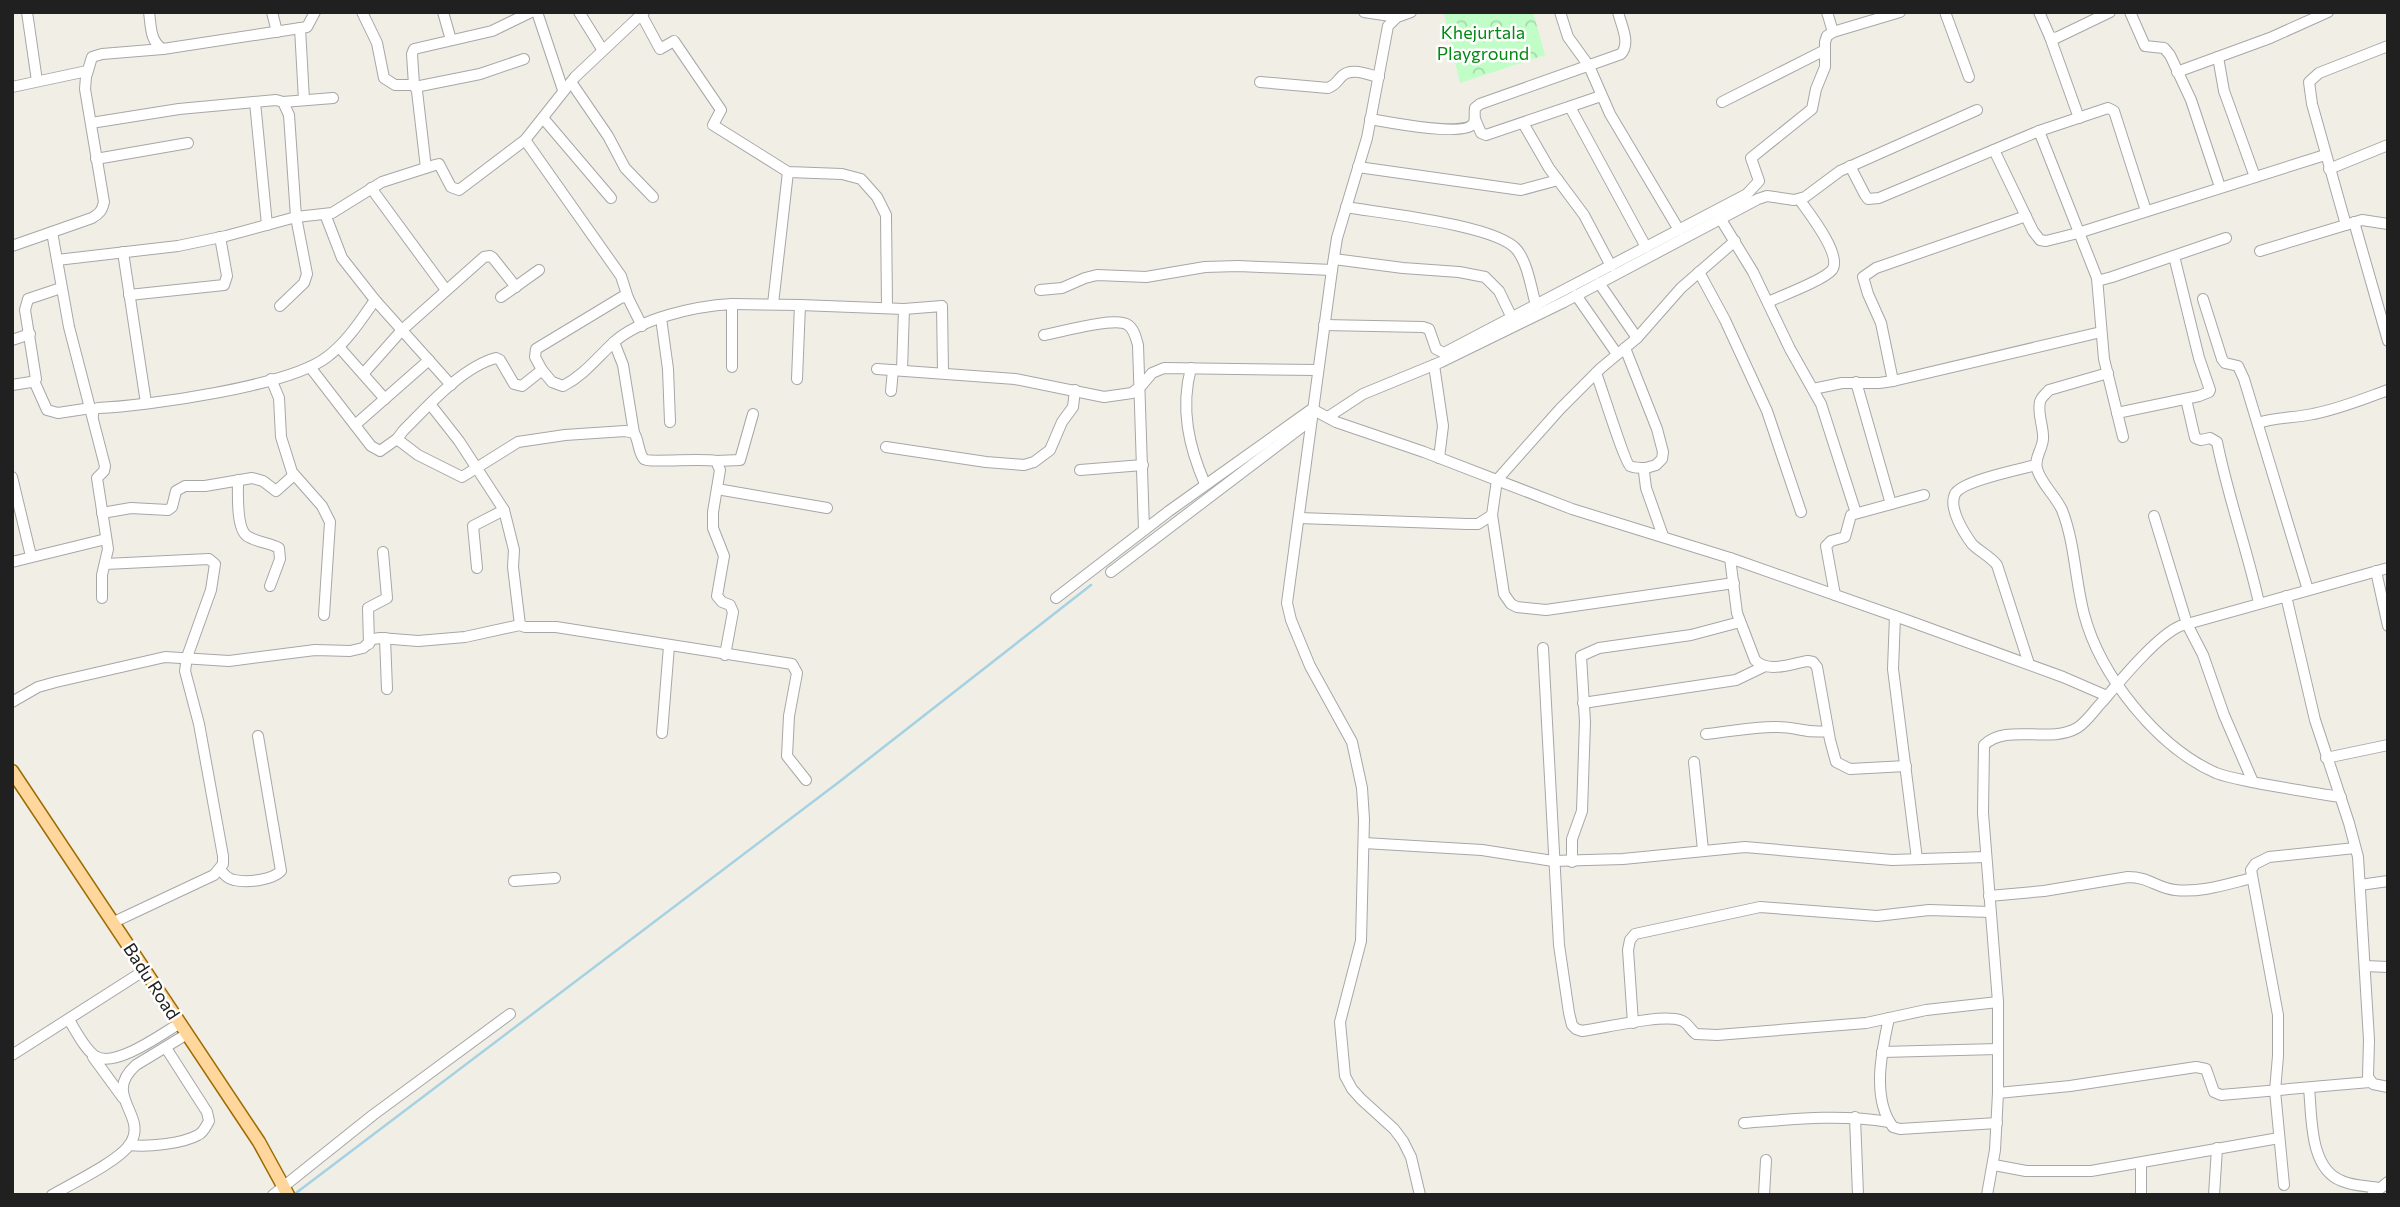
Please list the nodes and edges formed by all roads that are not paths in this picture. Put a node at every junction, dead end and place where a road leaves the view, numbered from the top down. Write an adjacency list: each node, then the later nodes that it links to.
1 (27, 12): 39 (street)
2 (149, 12): 29 (street)
3 (272, 12): 25 (street)
4 (315, 12): 23 (street)
5 (362, 12): 41 (street)
6 (443, 12): 27 (street)
7 (531, 12): 27 (street)
8 (537, 12): 42 (street)
9 (579, 12): 30 (street)
10 (1364, 12): 22 (street)
11 (1411, 12): 22 (street)
12 (1560, 12): 34 (street)
13 (1618, 12): 34 (street)
14 (1827, 12): 24 (street)
15 (1900, 12): 24 (street)
16 (1945, 12): 37 (street)
17 (2039, 12): 26 (street)
18 (2109, 12): 26 (street)
19 (2130, 12): 36 (street)
20 (2328, 12): 32 (street)
21 (643, 13): 30 (street); 69 (street)
22 (1397, 17): 38 (street)
23 (300, 28): 25 (street); 46 (street)
24 (1833, 32): 31 (street)
25 (277, 33): 29 (street)
26 (2050, 37): 53 (street)
27 (451, 40): 41 (street)
28 (2388, 46): 63 (street)
29 (163, 49): 35 (street)
30 (603, 49): 42 (street)
31 (1825, 50): 49 (street); 86 (street)
32 (2218, 57): 36 (street); 70 (street)
33 (524, 59): 41 (street)
34 (1589, 66): 44 (street); 55 (street)
35 (87, 71): 39 (street); 56 (street)
36 (2177, 72): 72 (street)
37 (1969, 77)
38 (1379, 78): 40 (street); 54 (street)
39 (37, 81): 43 (street)
40 (1260, 82)
41 (415, 86): 67 (street)
42 (567, 86): 52 (street); 74 (street)
43 (12, 87)
44 (1601, 96): 50 (street); 86 (street)
45 (333, 98): 46 (street)
46 (304, 100): 48 (street)
47 (255, 102): 48 (street); 56 (street); 84 (street)
48 (283, 102): 81 (street)
49 (1721, 102)
50 (1570, 107): 57 (street); 93 (street)
51 (1977, 110): 65 (street)
52 (543, 118): 59 (street); 75 (street)
53 (2079, 118): 58 (street); 78 (street)
54 (1370, 119): 55 (street); 66 (street)
55 (1475, 119): 57 (street)
56 (91, 123): 64 (street)
57 (1523, 123): 71 (street)
58 (2039, 131): 62 (street); 88 (street)
59 (525, 140): 67 (street); 111 (street)
60 (188, 143): 64 (street)
61 (2388, 145): 68 (street)
62 (1994, 150): 65 (street); 80 (street)
63 (2325, 155): 68 (street); 70 (street)
64 (96, 159): 87 (street)
65 (1850, 166): 76 (street)
66 (1358, 167): 71 (street); 77 (street)
67 (426, 168): 73 (street)
68 (2329, 169): 83 (street)
69 (788, 172): 116 (street); 120 (street)
70 (2255, 177): 72 (street)
71 (1558, 180): 99 (street)
72 (2220, 187): 78 (street)
73 (371, 188): 79 (street); 106 (street)
74 (653, 197)
75 (611, 198)
76 (1798, 199): 82 (street); 114 (street)
77 (1346, 207): 98 (street); 118 (street)
78 (2146, 211): 88 (street)
79 (325, 214): 81 (street); 113 (street)
80 (2026, 216): 88 (street); 153 (street)
81 (296, 217): 84 (street); 119 (street)
82 (1720, 218): 91 (street); 103 (street)
83 (2350, 223): 85 (street); 94 (street); 124 (street)
84 (267, 225): 89 (street)
85 (2387, 226)
86 (1679, 230): 93 (street)
87 (52, 232): 92 (street); 97 (street)
88 (2078, 233): 102 (street)
89 (220, 237): 95 (street); 108 (street)
90 (2226, 238): 96 (street)
91 (1734, 241): 101 (street); 114 (street)
92 (13, 245)
93 (1646, 247): 99 (street)
94 (2259, 251)
95 (123, 252): 97 (street); 108 (street)
96 (2174, 256): 102 (street); 163 (street)
97 (57, 260): 105 (street)
98 (1333, 264): 107 (street); 123 (street); 125 (street)
99 (1611, 266): 118 (street)
100 (539, 270): 104 (street)
101 (1699, 272): 131 (street); 196 (street)
102 (2097, 278): 128 (street)
103 (1599, 283): 109 (street); 131 (street)
104 (516, 287): 106 (street); 110 (street)
105 (61, 288): 129 (street); 167 (street)
106 (446, 290): 127 (street)
107 (1040, 290)
108 (129, 295): 164 (street)
109 (1576, 295): 136 (street); 138 (street)
110 (501, 297)
111 (628, 298): 126 (street); 143 (street)
112 (2203, 299): 173 (street)
113 (375, 300): 127 (street); 135 (street)
114 (1768, 302): 157 (street)
115 (732, 304): 116 (street); 122 (street); 140 (street)
116 (773, 304): 117 (street)
117 (800, 305): 120 (street); 151 (street)
118 (1536, 305): 123 (street)
119 (280, 306)
120 (887, 306): 121 (street)
121 (904, 309): 144 (street); 146 (street)
122 (661, 318): 126 (street); 172 (street)
123 (1511, 318): 125 (street)
124 (2385, 318): 133 (street)
125 (1324, 325): 145 (street)
126 (642, 326): 134 (street)
127 (402, 330): 137 (street); 149 (street)
128 (2101, 332): 148 (street); 153 (street)
129 (30, 334): 132 (street); 152 (street)
130 (1044, 335): 159 (street)
131 (1637, 338): 136 (street)
132 (12, 340)
133 (2388, 341)
134 (614, 342): 143 (street); 175 (street)
135 (340, 347): 139 (street); 149 (street)
136 (1621, 351): 147 (street); 184 (street)
137 (429, 360): 156 (street); 162 (street)
138 (1434, 365): 170 (street); 179 (street)
139 (310, 367): 150 (street); 174 (street)
140 (732, 367)
141 (1191, 368): 145 (street); 159 (street); 190 (street)
142 (877, 369): 144 (street)
143 (542, 370): 156 (street)
144 (897, 370): 146 (street); 161 (street)
145 (1318, 370): 166 (street)
146 (943, 372): 158 (street)
147 (1596, 373): 184 (street); 189 (street)
148 (2108, 373): 168 (street); 182 (street)
149 (363, 374): 162 (street)
150 (271, 379): 164 (street); 186 (street)
151 (797, 379)
152 (34, 381): 155 (street); 167 (street)
153 (1893, 381): 154 (street)
154 (1856, 383): 157 (street); 193 (street)
155 (12, 385)
156 (452, 385): 165 (street)
157 (1813, 388): 198 (street)
158 (1075, 390): 159 (street); 178 (street)
159 (1138, 390): 181 (street)
160 (2388, 390): 173 (street)
161 (891, 391)
162 (385, 399): 174 (street)
163 (2186, 399): 168 (street); 221 (street)
164 (146, 403): 167 (street)
165 (430, 404): 177 (street); 183 (street)
166 (1312, 409): 170 (street); 171 (street); 190 (street)
167 (92, 412): 197 (street)
168 (2117, 413): 176 (street)
169 (753, 414): 180 (street)
170 (1328, 417): 179 (street)
171 (1311, 420): 201 (street); 213 (street)
172 (670, 422)
173 (2258, 423): 216 (street)
174 (355, 425): 177 (street)
175 (634, 433): 180 (street); 183 (street)
176 (2123, 437)
177 (397, 439): 183 (street)
178 (886, 447)
179 (1439, 458): 189 (street)
180 (716, 461): 191 (street)
181 (1143, 465): 185 (street); 202 (street)
182 (2036, 465): 234 (street); 236 (street)
183 (477, 468): 195 (street)
184 (1646, 468): 203 (street)
185 (1080, 470)
186 (294, 475): 188 (street); 222 (street)
187 (12, 477): 206 (street)
188 (237, 480): 197 (street); 215 (street)
189 (1497, 480): 199 (street); 203 (street)
190 (1205, 484): 202 (street)
191 (717, 489): 194 (street); 232 (street)
192 (1924, 495): 193 (street)
193 (1891, 504): 198 (street)
194 (827, 508)
195 (504, 510): 210 (street); 226 (street)
196 (1801, 512)
197 (102, 513): 204 (street)
198 (1856, 513): 217 (street)
199 (1492, 515): 201 (street); 214 (street)
200 (2154, 516): 225 (street)
201 (1299, 518): 253 (street)
202 (1144, 530): 220 (street)
203 (1663, 536): 207 (street)
204 (106, 539): 206 (street); 209 (street)
205 (383, 552): 229 (street)
206 (31, 556): 208 (street)
207 (1730, 558): 214 (street); 217 (street)
208 (12, 562)
209 (105, 564): 219 (street); 233 (street)
210 (477, 568)
211 (2388, 568): 212 (street)
212 (2376, 571): 216 (street); 227 (street)
213 (1111, 572)
214 (1734, 583): 224 (street)
215 (270, 586)
216 (2308, 590): 218 (street)
217 (1835, 595): 223 (street)
218 (2286, 596): 221 (street); 246 (street)
219 (102, 598)
220 (1056, 598)
221 (2259, 603): 225 (street)
222 (324, 615)
223 (1895, 616): 234 (street); 248 (street)
224 (1740, 622): 235 (street); 240 (street)
225 (2187, 624): 236 (street); 251 (street)
226 (520, 625): 228 (street); 230 (street)
227 (2388, 626)
228 (385, 638): 229 (street); 237 (street)
229 (369, 643): 233 (street)
230 (669, 646): 232 (street); 242 (street)
231 (1543, 648): 258 (street)
232 (725, 654): 250 (street)
233 (187, 657): 239 (street); 260 (street)
234 (2029, 664): 238 (street)
235 (1763, 667): 240 (street); 241 (street)
236 (2117, 686): 238 (street); 251 (street)
237 (387, 689)
238 (2107, 696): 256 (street)
239 (12, 702)
240 (1583, 703): 259 (street)
241 (1828, 731): 243 (street); 248 (street)
242 (662, 733)
243 (1706, 734)
244 (258, 736): 260 (street)
245 (2388, 745): 246 (street)
246 (2326, 758): 252 (street)
247 (1694, 762): 255 (street)
248 (1906, 766): 257 (street)
249 (12, 771): 268 (main road, Badu Road)
250 (806, 780)
251 (2253, 782): 252 (street)
252 (2341, 797): 254 (street)
253 (1364, 843): 258 (street); 303 (street)
254 (2356, 848): 262 (street); 265 (street)
255 (1703, 850): 257 (street); 259 (street)
256 (1986, 857): 257 (street); 266 (street)
257 (1917, 859)
258 (1553, 861): 259 (street); 276 (street)
259 (1572, 862)
260 (220, 869): 268 (street)
261 (555, 878): 263 (street)
262 (2252, 878): 266 (street); 286 (street)
263 (514, 881)
264 (2388, 881): 265 (street)
265 (2360, 885): 269 (street)
266 (1989, 896): 267 (street)
267 (1990, 912): 272 (street); 276 (street)
268 (114, 922): 271 (main road, Badu Road)
269 (2365, 966): 270 (street); 283 (street)
270 (2388, 967)
271 (145, 970): 275 (street); 277 (main road, Badu Road)
272 (1998, 1002): 274 (street); 279 (street)
273 (510, 1014): 301 (street)
274 (1889, 1018): 276 (street); 280 (street)
275 (69, 1020): 281 (street); 282 (street)
276 (1633, 1023)
277 (184, 1029): 278 (street); 281 (street); 301 (main road, Badu Road)
278 (166, 1048): 288 (street); 294 (street)
279 (1998, 1049): 280 (street); 287 (street)
280 (1882, 1052): 290 (street)
281 (91, 1053): 288 (street)
282 (12, 1055)
283 (2370, 1082): 284 (street); 285 (street)
284 (2388, 1087)
285 (2309, 1088): 286 (street); 300 (street)
286 (2275, 1091): 287 (street); 293 (street)
287 (1998, 1093): 292 (street)
288 (123, 1098): 294 (street)
289 (1855, 1116): 290 (street); 291 (street); 305 (street)
290 (1889, 1122): 292 (street)
291 (1744, 1123)
292 (1997, 1123): 298 (street)
293 (2279, 1138): 295 (street); 299 (street)
294 (129, 1145): 302 (street)
295 (2217, 1148): 297 (street); 308 (street)
296 (1766, 1160): 304 (street)
297 (2141, 1163): 298 (street); 307 (street)
298 (1994, 1165): 306 (street)
299 (2284, 1185)
300 (2380, 1188)
301 (282, 1192)
302 (52, 1195)
303 (1420, 1195)
304 (1765, 1195)
305 (1858, 1195)
306 (1987, 1195)
307 (2141, 1195)
308 (2214, 1195)

